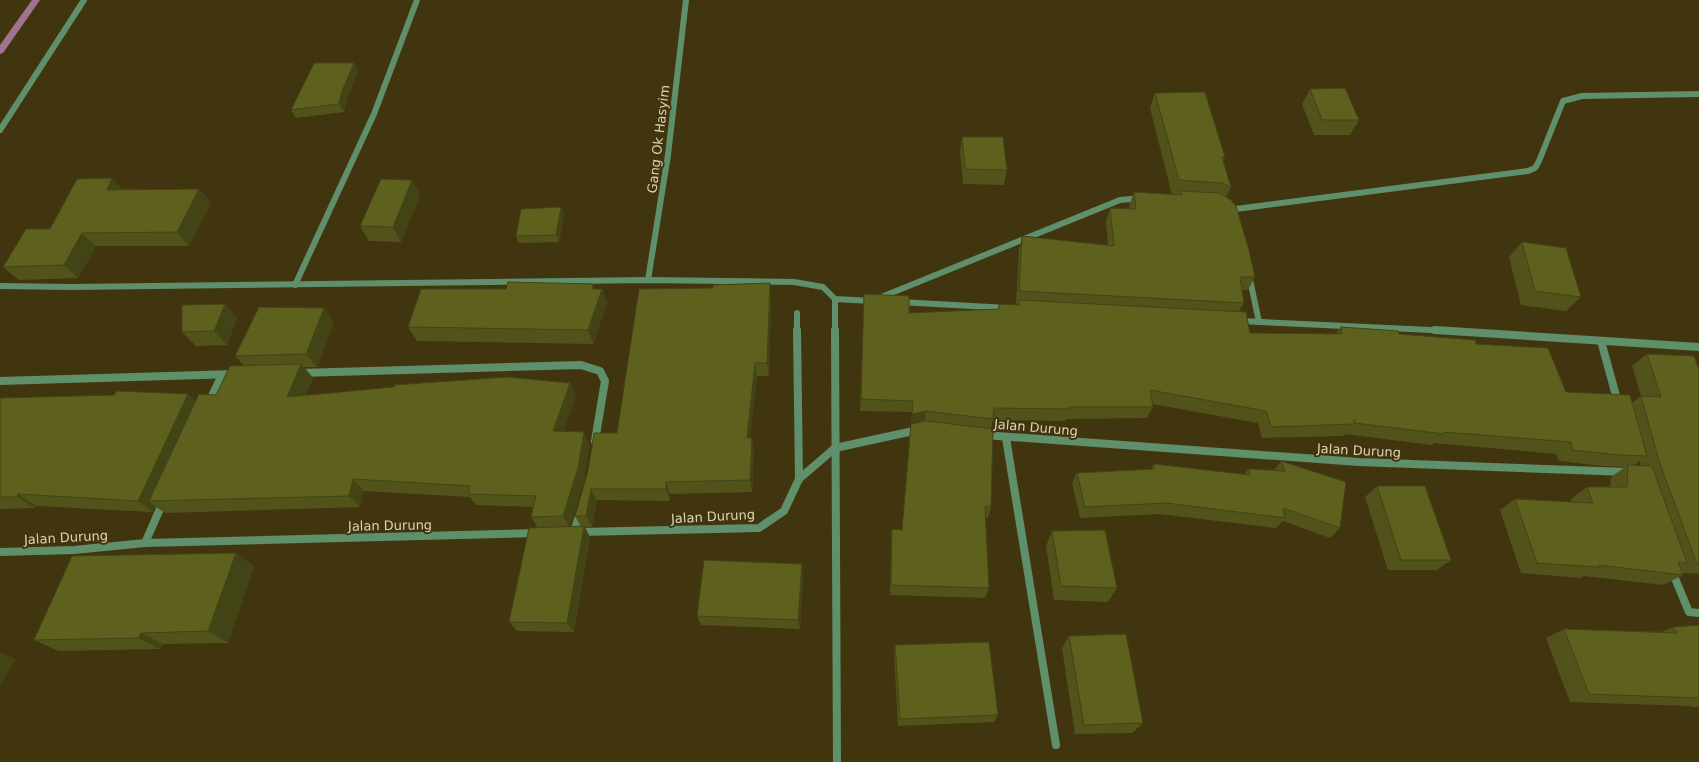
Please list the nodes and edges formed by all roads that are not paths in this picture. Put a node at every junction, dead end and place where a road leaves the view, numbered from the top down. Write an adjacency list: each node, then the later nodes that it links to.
1 (84, 0): 5 (street)
2 (417, 0): 10 (street)
3 (686, 0): 9 (street, Gang Ok Hasyim)
4 (1699, 94): 7 (street)
5 (0, 130)
6 (1149, 198): 13 (street)
7 (1222, 206)
8 (1248, 271): 19 (street)
9 (648, 280): 10 (street); 12 (street)
10 (295, 285): 11 (street)
11 (0, 286)
12 (835, 299): 13 (street); 31 (street)
13 (872, 301): 14 (street)
14 (888, 302)
15 (896, 302): 16 (street)
16 (1014, 308)
17 (797, 313): 34 (street)
18 (1235, 320): 19 (street)
19 (1259, 322): 20 (street)
20 (1601, 341): 21 (street); 27 (street)
21 (1699, 347)
22 (294, 373): 32 (street)
23 (246, 374): 24 (street)
24 (222, 375): 25 (street); 26 (street)
25 (0, 381)
26 (206, 410)
27 (1622, 414)
28 (924, 428): 31 (street, Jalan Durung)
29 (976, 434): 30 (street, Jalan Durung)
30 (1006, 438): 33 (street, Jalan Durung); 42 (street)
31 (835, 448): 34 (street, Jalan Durung); 43 (street)
32 (594, 450)
33 (1638, 473)
34 (799, 480): 36 (street, Jalan Durung)
35 (167, 494): 38 (street)
36 (583, 503)
37 (542, 533): 38 (street, Jalan Durung)
38 (145, 543): 39 (street, Jalan Durung)
39 (0, 552)
40 (1669, 562): 41 (street)
41 (1699, 613)
42 (1056, 745)
43 (837, 762)

